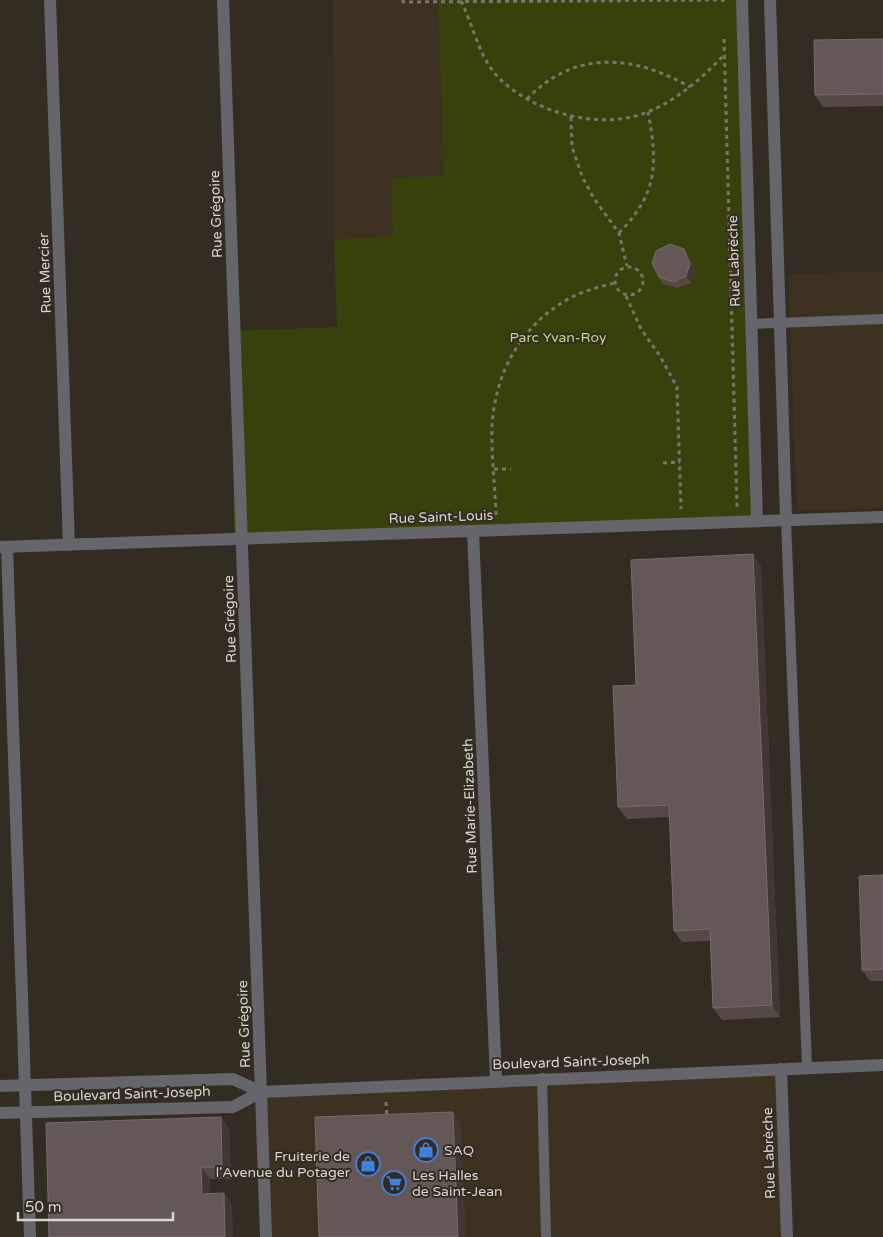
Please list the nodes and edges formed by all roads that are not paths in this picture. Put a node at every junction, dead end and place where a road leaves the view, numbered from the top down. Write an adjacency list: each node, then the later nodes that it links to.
1 (50, 0): 13 (street, Rue Mercier)
2 (223, 0): 12 (street, Rue Grégoire)
3 (742, 0): 7 (street, Rue Labrèche)
4 (770, 0): 6 (street)
5 (883, 319): 6 (lane)
6 (779, 323): 7 (lane); 9 (street)
7 (751, 324): 10 (street, Rue Labrèche)
8 (883, 517): 9 (street, Rue Saint-Louis)
9 (786, 520): 10 (street, Rue Saint-Louis); 16 (lane)
10 (757, 522): 11 (street, Rue Saint-Louis)
11 (473, 531): 12 (street, Rue Saint-Louis); 19 (street, Rue Marie-Elizabeth)
12 (242, 539): 13 (street, Rue Saint-Louis); 22 (street, Rue Grégoire)
13 (69, 544): 14 (street, Rue Saint-Louis)
14 (3, 547): 20 (street)
15 (883, 1065): 16 (street, Boulevard Saint-Joseph)
16 (806, 1067): 17 (street, Boulevard Saint-Joseph)
17 (781, 1068): 18 (street, Boulevard Saint-Joseph); 28 (street, Rue Labrèche)
18 (542, 1078): 19 (street, Boulevard Saint-Joseph); 27 (lane)
19 (496, 1080): 22 (street, Boulevard Saint-Joseph)
20 (25, 1085): 21 (street, Boulevard Saint-Joseph); 22 (street, Boulevard Saint-Joseph); 23 (street)
21 (0, 1086)
22 (261, 1092): 23 (street, Boulevard Saint-Joseph); 26 (street, Rue Grégoire)
23 (26, 1112): 24 (street, Boulevard Saint-Joseph); 25 (street)
24 (0, 1113)
25 (30, 1237)
26 (266, 1237)
27 (546, 1237)
28 (787, 1237)

